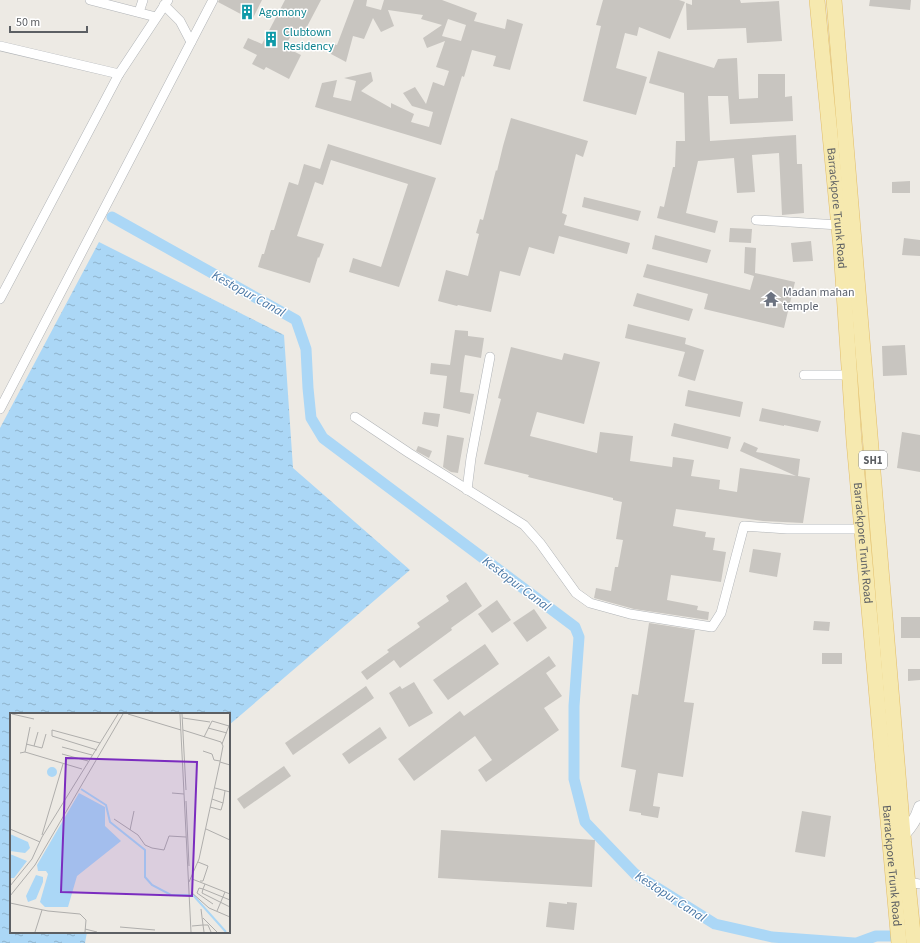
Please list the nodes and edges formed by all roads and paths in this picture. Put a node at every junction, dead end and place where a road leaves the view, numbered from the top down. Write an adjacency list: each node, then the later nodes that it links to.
1 (90, 0): 7 (street)
2 (143, 0): 7 (street)
3 (212, 0): 9 (street)
4 (817, 0): 13 (main road, Barrackpore Trunk Road / SH1)
5 (834, 0): 23 (main road, Barrackpore Trunk Road / SH1)
6 (166, 2): 8 (street); 9 (street)
7 (139, 12): 8 (street)
8 (156, 17): 11 (street)
9 (191, 42): 18 (street)
10 (0, 46): 11 (street)
11 (119, 74): 14 (street)
12 (756, 220): 13 (street)
13 (839, 225): 17 (main road, Barrackpore Trunk Road / SH1)
14 (0, 299)
15 (490, 357): 20 (street)
16 (804, 375): 17 (street)
17 (850, 375): 21 (main road, Barrackpore Trunk Road / SH1)
18 (0, 409)
19 (355, 417): 20 (street)
20 (467, 490): 21 (street)
21 (862, 529): 24 (main road, Barrackpore Trunk Road / SH1)
22 (918, 815): 23 (street)
23 (903, 835): 24 (street); 25 (main road, Barrackpore Trunk Road / SH1)
24 (890, 843): 26 (main road, Barrackpore Trunk Road / SH1)
25 (914, 883): 26 (main road, Barrackpore Trunk Road / SH1)
26 (910, 918): 27 (main road, Barrackpore Trunk Road / SH1); 28 (main road, Barrackpore Trunk Road / SH1)
27 (899, 943)
28 (914, 943)

